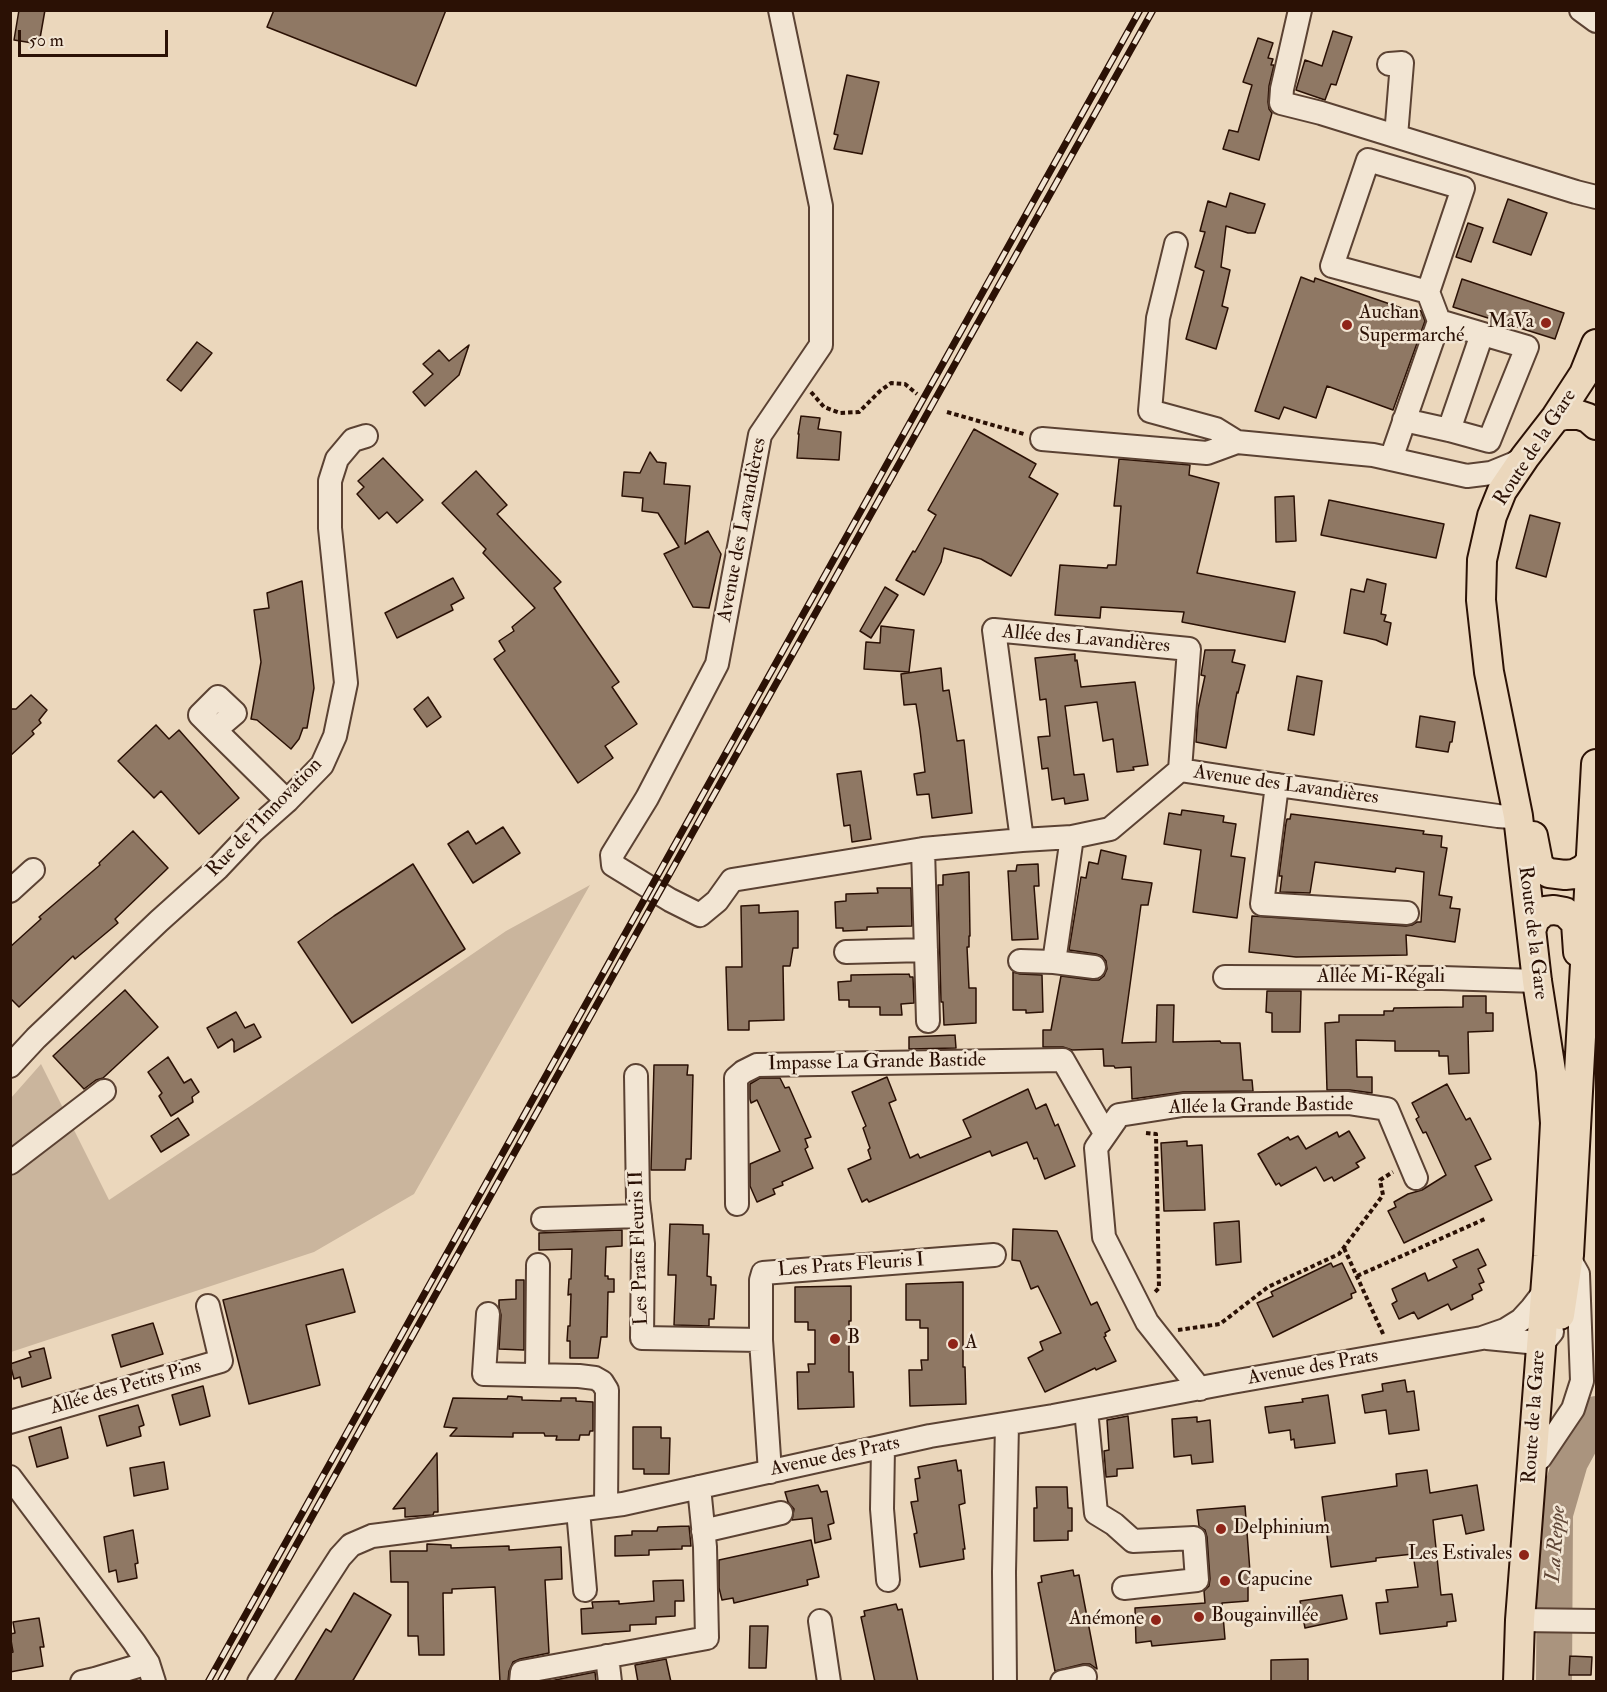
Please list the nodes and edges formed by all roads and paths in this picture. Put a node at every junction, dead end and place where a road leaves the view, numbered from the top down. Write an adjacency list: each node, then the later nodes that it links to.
1 (780, 10): 13 (street, Avenue des Lavandières)
2 (1300, 10): 6 (street)
3 (1581, 10): 4 (street)
4 (1596, 21)
5 (1389, 64): 6 (street)
6 (1396, 136): 7 (street)
7 (1596, 197)
8 (1176, 244): 22 (street)
9 (1428, 292): 9 (street); 10 (street)
10 (1439, 321): 11 (street); 17 (street)
11 (1482, 334): 19 (street); 19 (street)
12 (1596, 344): 16 (main road, Route de la Gare)
13 (799, 378): 14 (path); 35 (street, Avenue des Lavandières)
14 (916, 394)
15 (947, 412): 21 (path)
16 (1556, 417): 18 (main road); 23 (main road, Route de la Gare)
17 (1404, 420): 19 (street); 24 (street)
18 (1596, 425)
19 (1449, 430)
20 (366, 436): 31 (street, Rue de l'Innovation)
21 (1042, 439): 22 (street)
22 (1237, 442): 24 (street)
23 (1525, 457): 25 (street); 26 (main road, Route de la Gare)
24 (1391, 459): 25 (street)
25 (1467, 477): 26 (street)
26 (1492, 516): 32 (main road, Route de la Gare)
27 (215, 730): 31 (street)
28 (1596, 764): 36 (main road, Route de la Gare)
29 (1180, 770): 30 (street, Avenue des Lavandières); 33 (street, Avenue des Lavandières); 34 (street, Allée des Lavandières)
30 (1277, 785): 32 (street, Avenue des Lavandières); 39 (street)
31 (287, 801): 51 (street, Rue de l'Innovation)
32 (1518, 816): 36 (main road); 40 (main road, Route de la Gare)
33 (1072, 837): 34 (street, Avenue des Lavandières); 44 (street)
34 (1022, 840): 35 (street, Avenue des Lavandières)
35 (923, 849): 41 (street)
36 (1594, 859): 45 (main road, Route de la Gare)
37 (33, 870): 38 (street)
38 (10, 891)
39 (1407, 913)
40 (1532, 928): 45 (main road); 48 (main road, Route de la Gare)
41 (926, 950): 42 (street); 49 (street)
42 (846, 952)
43 (1020, 961): 44 (street)
44 (1054, 962): 46 (street)
45 (1587, 963): 50 (main road, Route de la Gare)
46 (1094, 967)
47 (1225, 977): 48 (street, Allée Mi-Régali)
48 (1539, 992): 50 (main road); 67 (main road, Route de la Gare)
49 (928, 1021)
50 (1581, 1045): 64 (main road, Route de la Gare)
51 (10, 1066)
52 (636, 1076): 59 (street, Les Prats Fleuris II)
53 (105, 1091): 56 (street)
54 (1139, 1112): 55 (street, Allée la Grande Bastide); 57 (street, Allée la Grande Bastide); 69 (path)
55 (1106, 1134): 58 (street, Impasse La Grande Bastide); 69 (street, Allée la Grande Bastide)
56 (10, 1162)
57 (1413, 1171): 62 (path)
58 (736, 1204)
59 (640, 1216): 61 (street); 74 (street, Les Prats Fleuris II)
60 (1487, 1218): 66 (path)
61 (543, 1219)
62 (1344, 1248): 66 (path); 73 (path)
63 (994, 1255): 74 (street, Les Prats Fleuris I)
64 (1569, 1258): 71 (main road, Route de la Gare); 77 (street)
65 (538, 1265): 76 (street)
66 (1357, 1276): 75 (path)
67 (1545, 1291): 71 (main road, Route de la Gare); 72 (street, Avenue des Prats)
68 (208, 1306): 80 (street, Allée des Petits Pins)
69 (1140, 1307): 73 (street, Allée la Grande Bastide)
70 (488, 1314): 76 (street)
71 (1550, 1333): 72 (street, Avenue des Prats); 83 (main road, Route de la Gare); 91 (main road, Route de la Gare)
72 (1482, 1338): 75 (street, Avenue des Prats)
73 (1161, 1339): 78 (street, Allée la Grande Bastide)
74 (761, 1340): 84 (street, Les Prats Fleuris I)
75 (1392, 1353): 78 (street, Avenue des Prats)
76 (537, 1375): 87 (street)
77 (1589, 1382): 83 (street)
78 (1200, 1389): 79 (street, Avenue des Prats)
79 (1086, 1410): 81 (street, Avenue des Prats); 93 (street)
80 (10, 1422)
81 (1007, 1424): 82 (street, Avenue des Prats); 106 (street)
82 (883, 1447): 84 (street, Avenue des Prats); 92 (street)
83 (1540, 1458): 91 (main road, Route de la Gare)
84 (770, 1472): 86 (street, Avenue des Prats)
85 (10, 1477): 99 (street)
86 (699, 1487): 87 (street, Avenue des Prats); 90 (street)
87 (606, 1506): 88 (street, Avenue des Prats)
88 (578, 1510): 94 (street); 102 (street, Avenue des Prats)
89 (781, 1513): 90 (street)
90 (703, 1531): 98 (street)
91 (1524, 1555): 96 (main road, Route de la Gare)
92 (888, 1580)
93 (1124, 1588)
94 (585, 1590)
95 (820, 1621): 105 (street)
96 (1531, 1621): 97 (street); 108 (main road, Route de la Gare)
97 (1596, 1621)
98 (606, 1656): 103 (street); 104 (street)
99 (151, 1672): 101 (street)
100 (1085, 1677): 107 (street)
101 (82, 1682)
102 (259, 1682)
103 (521, 1682)
104 (610, 1682)
105 (829, 1682)
106 (1005, 1682)
107 (1062, 1682)
108 (1518, 1682)

